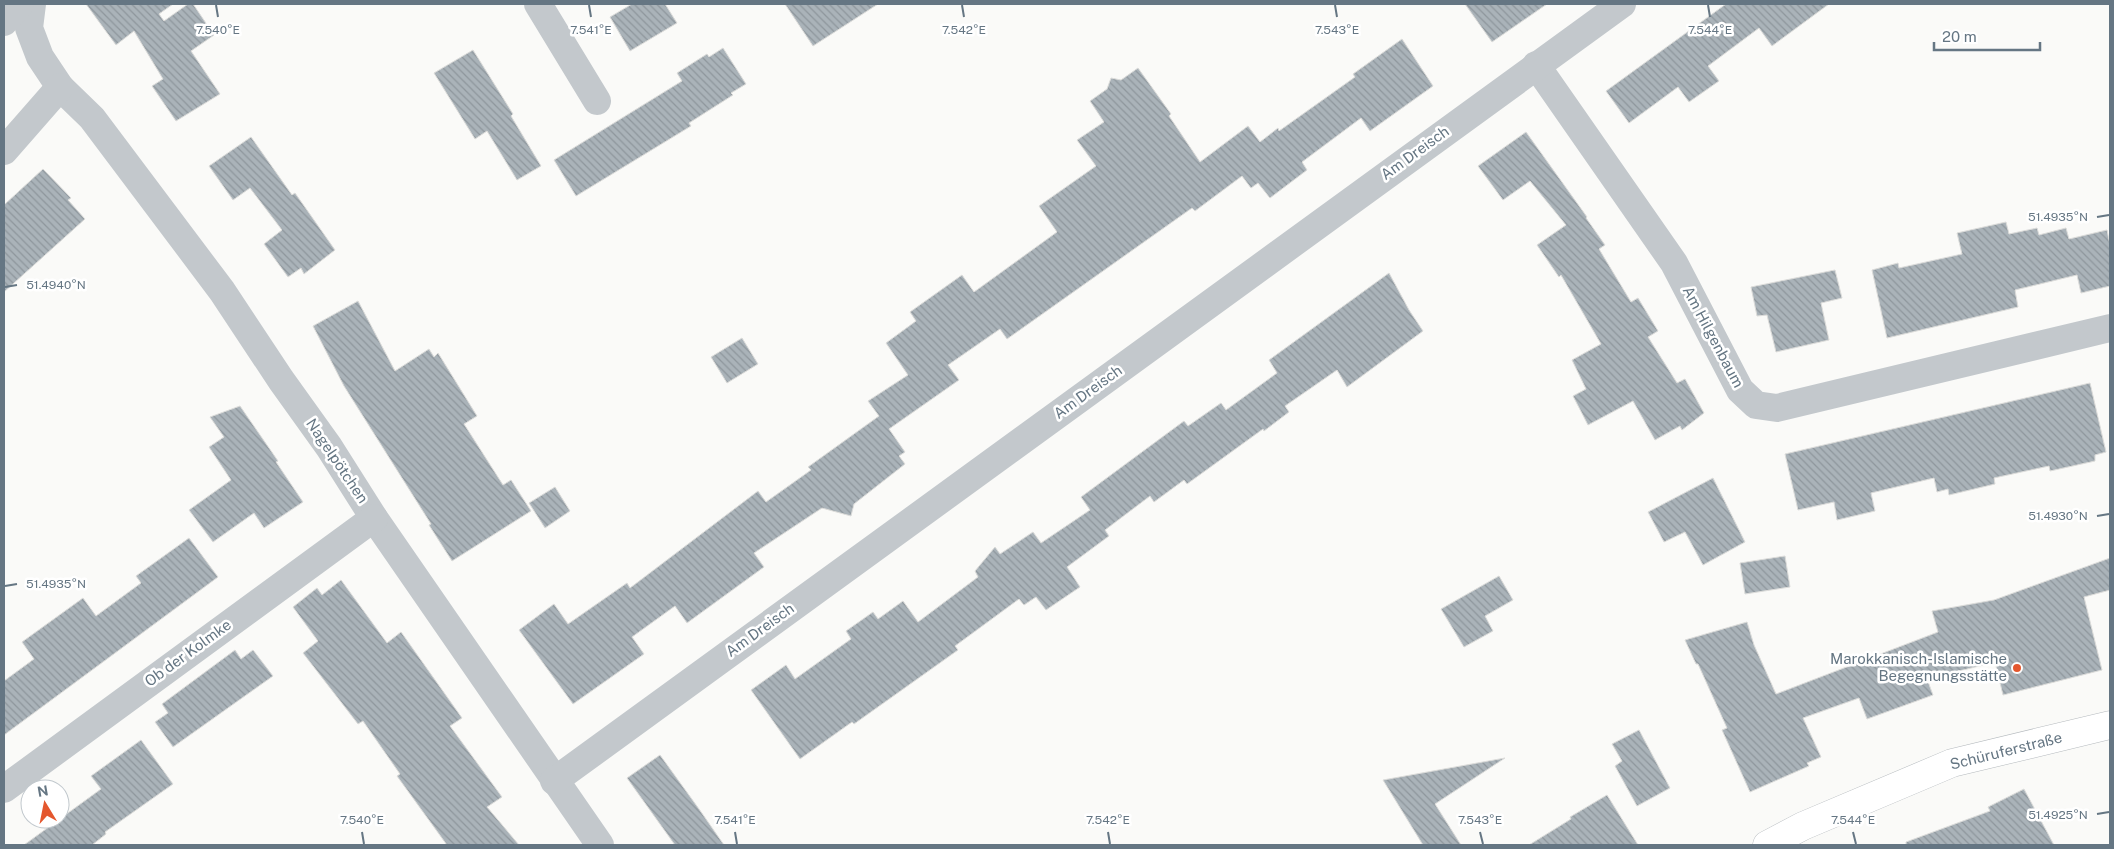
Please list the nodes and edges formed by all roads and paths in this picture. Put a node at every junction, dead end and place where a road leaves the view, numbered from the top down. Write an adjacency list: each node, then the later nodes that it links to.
1 (20, 4): 5 (street)
2 (32, 4): 7 (street, Nagelpötchen)
3 (538, 4): 8 (street)
4 (1622, 4): 6 (street, Am Dreisch)
5 (4, 22)
6 (1536, 65): 10 (street, Am Hilgenbaum); 13 (street, Am Dreisch)
7 (60, 88): 9 (street); 11 (street, Nagelpötchen)
8 (597, 101)
9 (5, 146)
10 (2110, 328)
11 (374, 518): 13 (street, Nagelpötchen); 14 (street, Ob der Kolmke)
12 (2110, 725): 16 (main road, Schüruferstraße)
13 (554, 780): 15 (street, Nagelpötchen)
14 (4, 789)
15 (600, 845)
16 (1767, 845)

